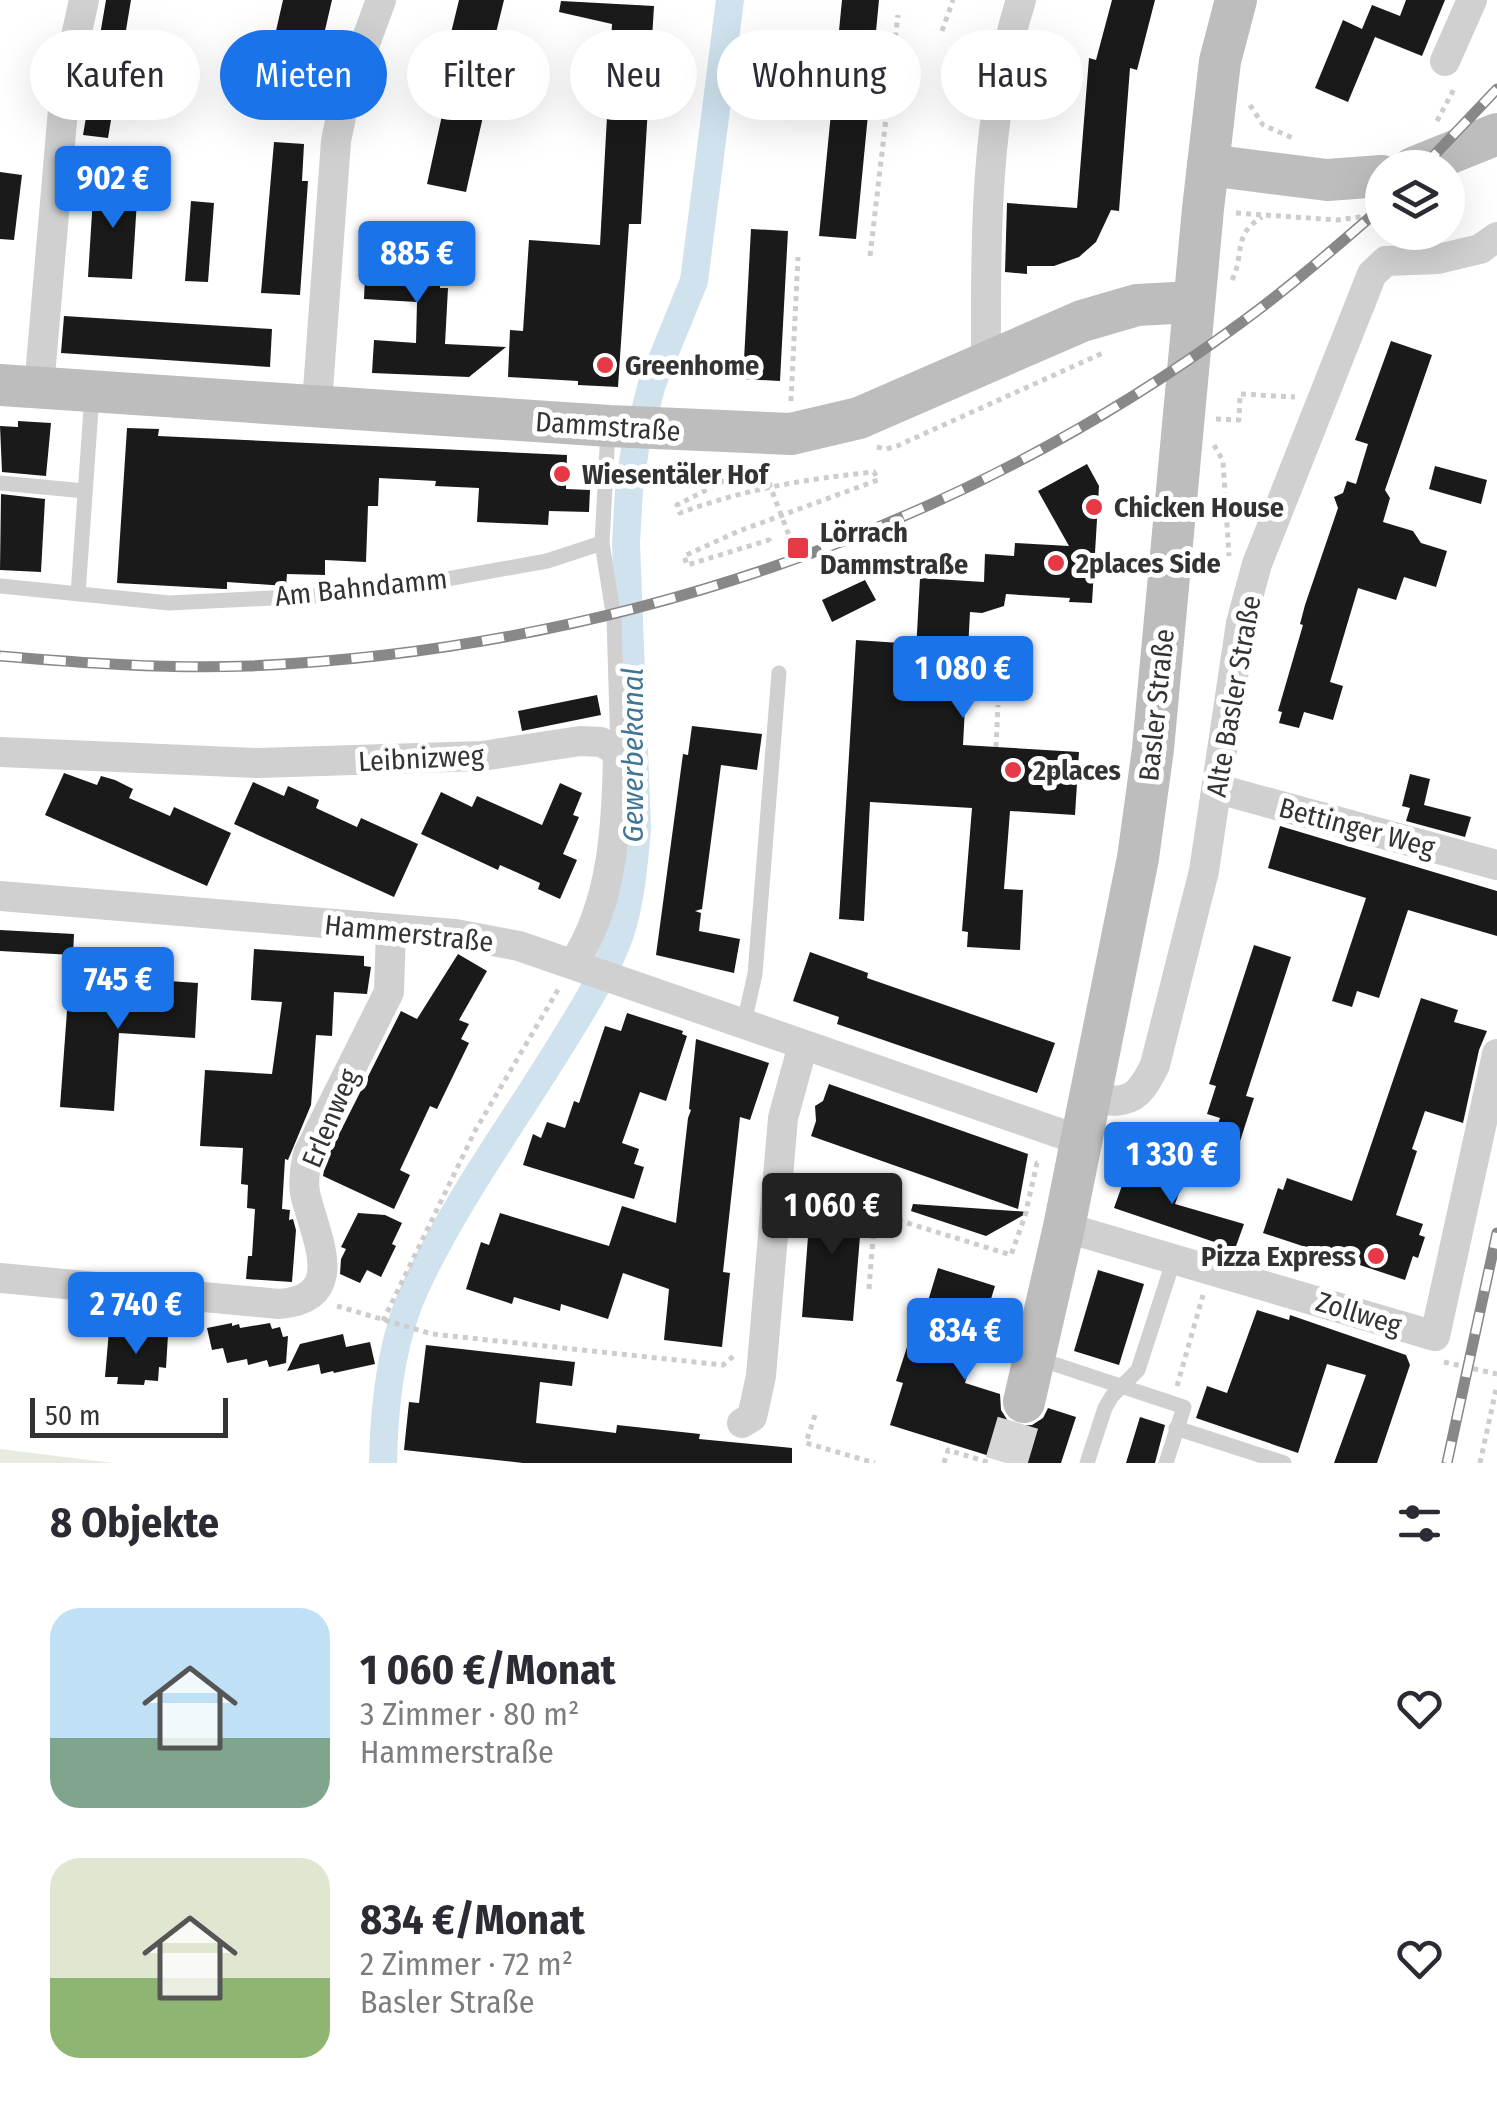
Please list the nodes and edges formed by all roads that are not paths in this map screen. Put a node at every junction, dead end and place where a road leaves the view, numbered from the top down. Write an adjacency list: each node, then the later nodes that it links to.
1 (84, 0): 14 (street)
2 (380, 0): 16 (street)
3 (1021, 0): 13 (street)
4 (1236, 0): 9 (main road, Basler Straße)
5 (1472, 0): 6 (street)
6 (1451, 71)
7 (1497, 134): 8 (main road)
8 (1457, 150)
9 (1208, 165): 10 (main road); 12 (main road, Basler Straße)
10 (1365, 177)
11 (1497, 237): 26 (street, Alte Basler Straße)
12 (1194, 302): 13 (main road, Dammstraße); 34 (main road, Basler Straße)
13 (986, 362): 17 (main road, Dammstraße)
14 (19, 386): 15 (main road, Dammstraße)
15 (93, 391): 16 (main road, Dammstraße); 19 (lane)
16 (317, 404): 17 (main road, Dammstraße)
17 (609, 426): 20 (lane)
18 (0, 483): 19 (lane)
19 (85, 492): 22 (lane)
20 (602, 542): 22 (lane, Am Bahndamm); 24 (lane)
21 (0, 586): 22 (lane, Am Bahndamm)
22 (78, 594)
23 (779, 673): 31 (lane)
24 (618, 751): 25 (street, Leibnizweg); 30 (street)
25 (0, 752)
26 (1218, 789): 27 (street, Bettinger Weg); 34 (street, Alte Basler Straße)
27 (1497, 865)
28 (0, 896): 29 (street, Hammerstraße)
29 (392, 930): 30 (street, Hammerstraße); 38 (street, Erlenweg)
30 (579, 966): 31 (street, Hammerstraße)
31 (744, 1023): 32 (street, Hammerstraße)
32 (803, 1045): 35 (street, Hammerstraße); 42 (street)
33 (1497, 1054): 37 (street, Zollweg)
34 (1091, 1099): 35 (main road, Basler Straße)
35 (1082, 1141): 36 (main road, Basler Straße)
36 (1064, 1227): 37 (street, Zollweg); 39 (main road, Basler Straße)
37 (1174, 1260): 40 (lane)
38 (0, 1278)
39 (1036, 1358): 40 (lane); 41 (main road, Basler Straße)
40 (1122, 1388): 43 (lane); 44 (lane)
41 (1024, 1402)
42 (742, 1423)
43 (1176, 1428): 45 (lane); 46 (lane)
44 (1087, 1463)
45 (1166, 1463)
46 (1284, 1463)

